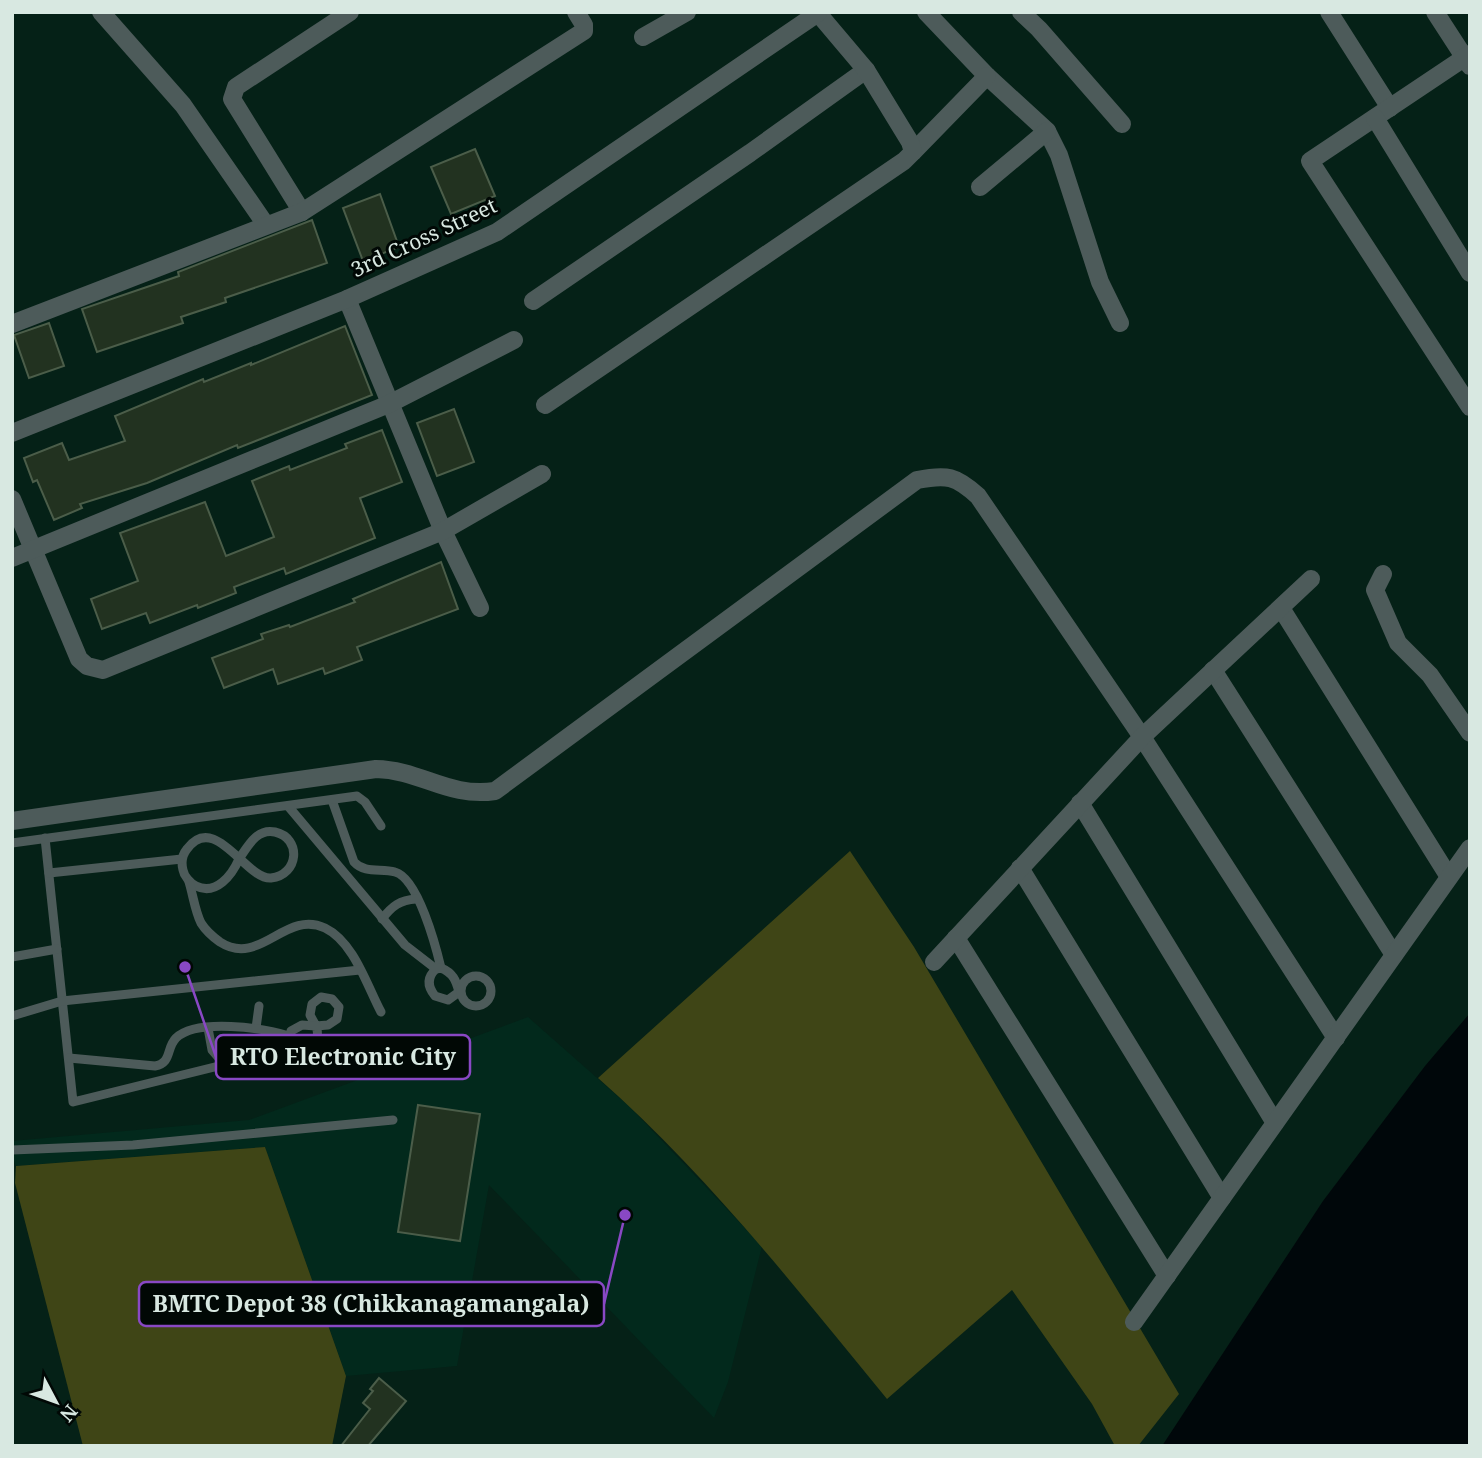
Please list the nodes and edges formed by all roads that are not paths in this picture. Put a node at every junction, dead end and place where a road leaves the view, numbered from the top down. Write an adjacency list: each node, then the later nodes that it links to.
1 (101, 12): 21 (street)
2 (350, 12): 20 (street)
3 (576, 12): 20 (street)
4 (687, 12): 10 (street)
5 (926, 12): 13 (street)
6 (1021, 12): 16 (street)
7 (1329, 12): 14 (street)
8 (1435, 12): 11 (street)
9 (817, 13): 12 (street); 23 (street, 3rd Cross Street)
10 (643, 37)
11 (1468, 59): 14 (street)
12 (866, 70): 18 (street); 24 (street)
13 (987, 76): 17 (street); 18 (street)
14 (1390, 107): 15 (street)
15 (1375, 118): 22 (street); 30 (street)
16 (1122, 124)
17 (1047, 131): 19 (street); 25 (street)
18 (913, 152): 29 (street)
19 (980, 187)
20 (302, 212): 21 (street)
21 (267, 225): 26 (street)
22 (1470, 273)
23 (347, 299): 28 (street); 31 (street, 3rd Cross Street)
24 (533, 301)
25 (1120, 323)
26 (12, 324)
27 (514, 340): 28 (street)
28 (390, 404): 34 (street); 35 (street)
29 (545, 405)
30 (1470, 407)
31 (12, 433)
32 (542, 474): 34 (street)
33 (12, 499): 35 (street)
34 (443, 531): 35 (street); 39 (street)
35 (33, 549): 36 (street)
36 (12, 558)
37 (1383, 574): 42 (street)
38 (1311, 579): 40 (street)
39 (480, 608)
40 (1281, 608): 41 (street); 56 (street)
41 (1213, 670): 43 (street); 62 (street)
42 (1470, 733)
43 (1142, 737): 45 (street); 47 (street); 74 (street)
44 (332, 800): 46 (lane); 48 (lane); 58 (lane)
45 (1080, 803): 54 (street); 78 (street)
46 (288, 806): 49 (lane); 59 (lane)
47 (12, 821)
48 (381, 826)
49 (45, 838): 50 (lane); 55 (lane)
50 (12, 843)
51 (1470, 848): 56 (street)
52 (182, 859): 53 (lane); 55 (lane); 57 (lane)
53 (239, 859): 53 (lane); 57 (lane)
54 (1020, 868): 60 (street); 80 (street)
55 (49, 873): 61 (lane)
56 (1449, 877): 62 (street)
57 (189, 882): 66 (lane)
58 (416, 899): 59 (lane); 65 (lane)
59 (382, 919): 65 (lane)
60 (956, 938): 64 (street); 81 (street)
61 (57, 949): 63 (lane); 67 (lane)
62 (1394, 955): 74 (street)
63 (12, 957)
64 (934, 962)
65 (439, 969): 65 (lane)
66 (359, 970): 67 (lane); 69 (lane)
67 (62, 1001): 70 (lane); 75 (lane)
68 (259, 1006): 72 (lane)
69 (381, 1012)
70 (12, 1016)
71 (208, 1028): 72 (lane); 75 (lane); 76 (lane)
72 (256, 1028): 73 (lane)
73 (289, 1036): 73 (lane); 76 (lane)
74 (1336, 1038): 78 (street)
75 (69, 1058): 76 (lane)
76 (225, 1065)
77 (393, 1120): 79 (lane)
78 (1275, 1123): 80 (street)
79 (12, 1150)
80 (1222, 1198): 81 (street)
81 (1167, 1276): 82 (street)
82 (1134, 1322)

